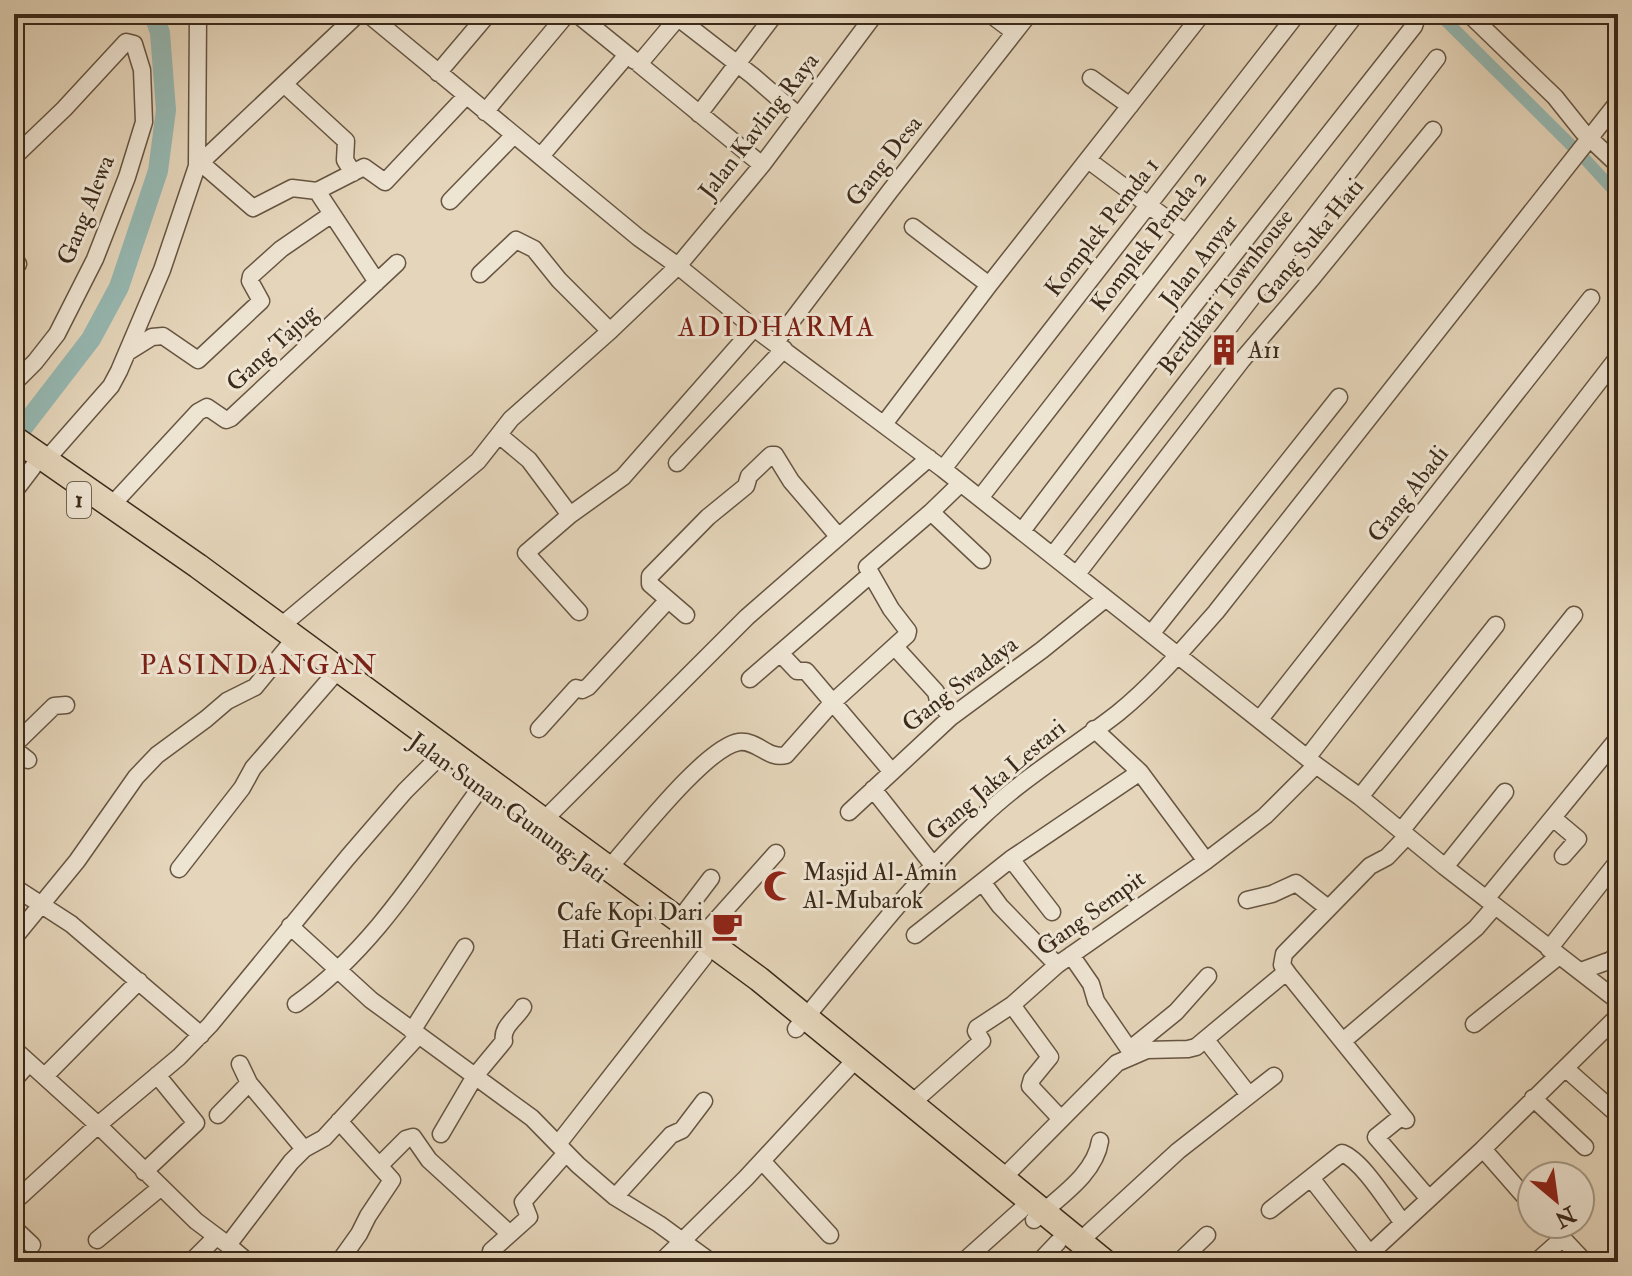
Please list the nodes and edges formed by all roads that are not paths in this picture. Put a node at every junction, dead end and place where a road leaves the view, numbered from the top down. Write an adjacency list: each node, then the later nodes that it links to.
1 (198, 14): 36 (street)
2 (358, 14): 23 (street)
3 (368, 14): 16 (street)
4 (488, 14): 21 (street)
5 (775, 14): 20 (street)
6 (875, 14): 29 (street, Jalan Kavling Raya)
7 (990, 14): 17 (street)
8 (1029, 14): 17 (street, Gang Desa)
9 (1202, 14): 26 (street)
10 (1297, 14): 42 (street, Komplek Pemda 1)
11 (1356, 14): 45 (street, Komplek Pemda 2)
12 (1469, 14): 32 (street)
13 (578, 15): 19 (street); 27 (street)
14 (677, 15): 19 (street); 20 (street)
15 (1413, 19): 73 (street, Jalan Anyar)
16 (386, 20): 21 (street)
17 (1014, 32): 54 (street, Gang Desa)
18 (1437, 58): 75 (street, Berdikari Townhouse)
19 (633, 60): 28 (street); 33 (street)
20 (737, 64): 28 (street); 29 (street)
21 (438, 73): 24 (street)
22 (1091, 78): 26 (street)
23 (284, 84): 36 (street); 39 (street)
24 (466, 96): 27 (street); 39 (street)
25 (1618, 102): 32 (street, Gang Jaka Lestari)
26 (1130, 106): 35 (street)
27 (485, 112): 31 (street)
28 (699, 114): 37 (street)
29 (799, 116): 37 (street, Jalan Kavling Raya)
30 (1433, 130): 77 (street, Gang Suka Hati)
31 (514, 135): 33 (street); 41 (street)
32 (1589, 139): 38 (street); 89 (street, Gang Jaka Lestari)
33 (541, 156): 47 (street)
34 (14, 157): 57 (street, Gang Alewa)
35 (1088, 160): 42 (street); 50 (street)
36 (199, 165): 40 (street); 55 (street)
37 (762, 165): 47 (street, Jalan Kavling Raya)
38 (1618, 165)
39 (353, 173): 40 (street)
40 (317, 191): 43 (street)
41 (450, 201)
42 (1149, 205): 45 (street); 65 (street, Komplek Pemda 1)
43 (332, 214): 49 (street); 55 (street)
44 (913, 227): 50 (street)
45 (1186, 233): 68 (street, Komplek Pemda 2)
46 (397, 263): 49 (street, Gang Tajug)
47 (678, 266): 52 (street); 53 (street, Jalan Kavling Raya)
48 (480, 274): 53 (street)
49 (377, 282): 69 (street, Gang Tajug)
50 (989, 285): 59 (street)
51 (1591, 298): 95 (street, Gang Abadi)
52 (754, 328): 54 (street); 71 (street)
53 (610, 331): 60 (street, Jalan Kavling Raya)
54 (780, 346): 59 (street); 64 (street, Gang Desa)
55 (127, 353): 63 (street)
56 (1618, 357): 102 (street, Gang Sempit)
57 (14, 383)
58 (1339, 397): 85 (street)
59 (884, 424): 62 (street)
60 (499, 435): 71 (street); 86 (street, Jalan Kavling Raya)
61 (14, 438): 63 (highway, 1)
62 (929, 458): 65 (street); 74 (street)
63 (32, 460): 67 (street); 69 (highway, 1); 72 (highway, 1)
64 (677, 463)
65 (943, 469): 66 (street)
66 (961, 483): 68 (street); 70 (street)
67 (14, 492)
68 (980, 498): 73 (street)
69 (111, 506): 72 (highway, 1)
70 (931, 512): 76 (street); 78 (street)
71 (570, 515): 81 (street)
72 (133, 529): 86 (highway, 1)
73 (1022, 531): 75 (street)
74 (838, 536): 80 (street); 111 (street)
75 (1053, 555): 77 (street)
76 (982, 560)
77 (1077, 574): 79 (street)
78 (870, 575): 87 (street); 88 (street)
79 (1105, 599): 85 (street); 94 (street, Gang Swadaya)
80 (667, 601): 82 (street); 96 (street)
81 (579, 612)
82 (686, 615)
83 (1574, 615): 112 (street)
84 (1496, 625): 108 (street)
85 (1151, 634): 89 (street)
86 (288, 637): 90 (highway, Jalan Sunan Gunung Jati / 1); 111 (highway, 1); 128 (street, Jalan Kavling Raya)
87 (895, 647): 92 (street); 94 (street)
88 (780, 653): 91 (street); 92 (street)
89 (1178, 655): 95 (street); 97 (street, Gang Jaka Lestari)
90 (331, 678): 100 (highway, Jalan Sunan Gunung Jati / 1); 121 (street)
91 (750, 679)
92 (832, 703): 103 (street); 120 (street)
93 (66, 705): 99 (street)
94 (951, 717): 103 (street, Gang Swadaya)
95 (1260, 719): 102 (street)
96 (539, 729)
97 (1094, 729): 104 (street); 118 (street, Gang Jaka Lestari)
98 (1618, 738): 110 (street)
99 (14, 747): 101 (street)
100 (439, 757): 105 (highway, Jalan Sunan Gunung Jati / 1); 132 (street)
101 (28, 760)
102 (1312, 762): 108 (street); 116 (street, Gang Sempit)
103 (892, 772): 106 (street, Gang Swadaya)
104 (1140, 772): 115 (street); 116 (street)
105 (481, 787): 111 (highway, Jalan Sunan Gunung Jati / 1); 140 (street)
106 (873, 789): 109 (street, Gang Swadaya); 118 (street)
107 (1505, 792): 119 (street)
108 (1360, 797): 112 (street)
109 (849, 812)
110 (1553, 818): 114 (street); 127 (street)
111 (540, 823): 120 (highway, 1)
112 (1404, 834): 119 (street); 129 (street)
113 (776, 853): 136 (street)
114 (1563, 856)
115 (1011, 859): 123 (street); 130 (street)
116 (1206, 861): 139 (street, Gang Sempit)
117 (1618, 861): 137 (street)
118 (933, 865): 150 (street, Gang Jaka Lestari)
119 (1445, 867): 127 (street)
120 (604, 868): 125 (highway, 1)
121 (179, 869)
122 (711, 878): 131 (street)
123 (983, 883): 133 (street); 139 (street)
124 (14, 887): 128 (street)
125 (629, 890): 131 (highway, 1); 136 (highway, Jalan Sunan Gunung Jati / 1)
126 (1247, 900): 129 (street)
127 (1491, 902): 137 (street); 155 (street)
128 (42, 906): 134 (street, Jalan Kavling Raya); 144 (street)
129 (1328, 908): 142 (street)
130 (1052, 912)
131 (679, 920): 136 (highway, 1)
132 (290, 926): 140 (street); 153 (street)
133 (915, 935)
134 (14, 938)
135 (465, 947): 152 (street)
136 (702, 947): 150 (highway, 1); 181 (street)
137 (1554, 952): 141 (street); 151 (street)
138 (1615, 956): 141 (street); 145 (street)
139 (1064, 960): 147 (street, Gang Sempit); 157 (street)
140 (337, 971): 146 (street); 152 (street)
141 (1581, 971): 145 (street)
142 (1286, 972): 154 (street); 155 (street)
143 (1208, 976): 157 (street)
144 (139, 981): 153 (street); 163 (street)
145 (1614, 997)
146 (296, 1004)
147 (1012, 1005): 171 (street, Gang Sempit); 174 (street)
148 (523, 1007): 164 (street)
149 (1618, 1016): 161 (street)
150 (801, 1023): 158 (highway, 1)
151 (1474, 1024)
152 (415, 1034): 164 (street); 175 (street)
153 (201, 1035): 162 (street)
154 (1206, 1040): 157 (street); 168 (street)
155 (1343, 1041): 191 (street)
156 (14, 1049): 159 (street)
157 (1131, 1052): 174 (street)
158 (844, 1057): 171 (highway, 1); 179 (highway, 1); 184 (street)
159 (29, 1063): 163 (street); 166 (street)
160 (240, 1064): 167 (street)
161 (1565, 1068): 169 (street); 173 (street)
162 (157, 1075): 176 (street); 186 (street)
163 (45, 1076): 176 (street)
164 (475, 1076): 177 (street); 181 (street)
165 (1274, 1076): 168 (street)
166 (14, 1080)
167 (249, 1083): 172 (street); 182 (street)
168 (1249, 1095): 206 (street)
169 (1533, 1098): 180 (street); 183 (street)
170 (704, 1101): 190 (street)
171 (912, 1103): 179 (highway, 1)
172 (218, 1115)
173 (1618, 1115)
174 (1061, 1119): 192 (street)
175 (339, 1121): 182 (street); 185 (street)
176 (98, 1125): 186 (street); 193 (street)
177 (441, 1134)
178 (1100, 1141): 192 (street)
179 (954, 1147): 192 (highway, 1)
180 (1585, 1147)
181 (562, 1148): 190 (street); 197 (street)
182 (304, 1149): 203 (street)
183 (1483, 1149): 188 (street); 191 (street)
184 (762, 1161): 198 (street); 204 (street)
185 (381, 1164): 197 (street); 210 (street)
186 (144, 1172): 189 (street)
187 (1311, 1178): 194 (street); 195 (street); 207 (street)
188 (1516, 1187)
189 (160, 1188): 200 (street); 203 (street)
190 (615, 1197): 204 (street)
191 (1429, 1199): 195 (street)
192 (1020, 1200): 206 (highway, 1); 214 (street)
193 (14, 1202)
194 (1270, 1210)
195 (1403, 1223): 207 (street)
196 (14, 1228): 205 (street)
197 (509, 1233): 211 (street)
198 (830, 1235)
199 (1207, 1235): 216 (street)
200 (97, 1240)
201 (1561, 1240): 217 (street)
202 (1565, 1240): 218 (street)
203 (222, 1241): 208 (street); 209 (street)
204 (683, 1241): 212 (street); 213 (street)
205 (32, 1245)
206 (1083, 1253): 215 (street)
207 (1366, 1258)
208 (191, 1262)
209 (248, 1262)
210 (339, 1262)
211 (499, 1262)
212 (661, 1262)
213 (711, 1262)
214 (963, 1262)
215 (1039, 1262)
216 (1179, 1262)
217 (1536, 1262)
218 (1585, 1262)

